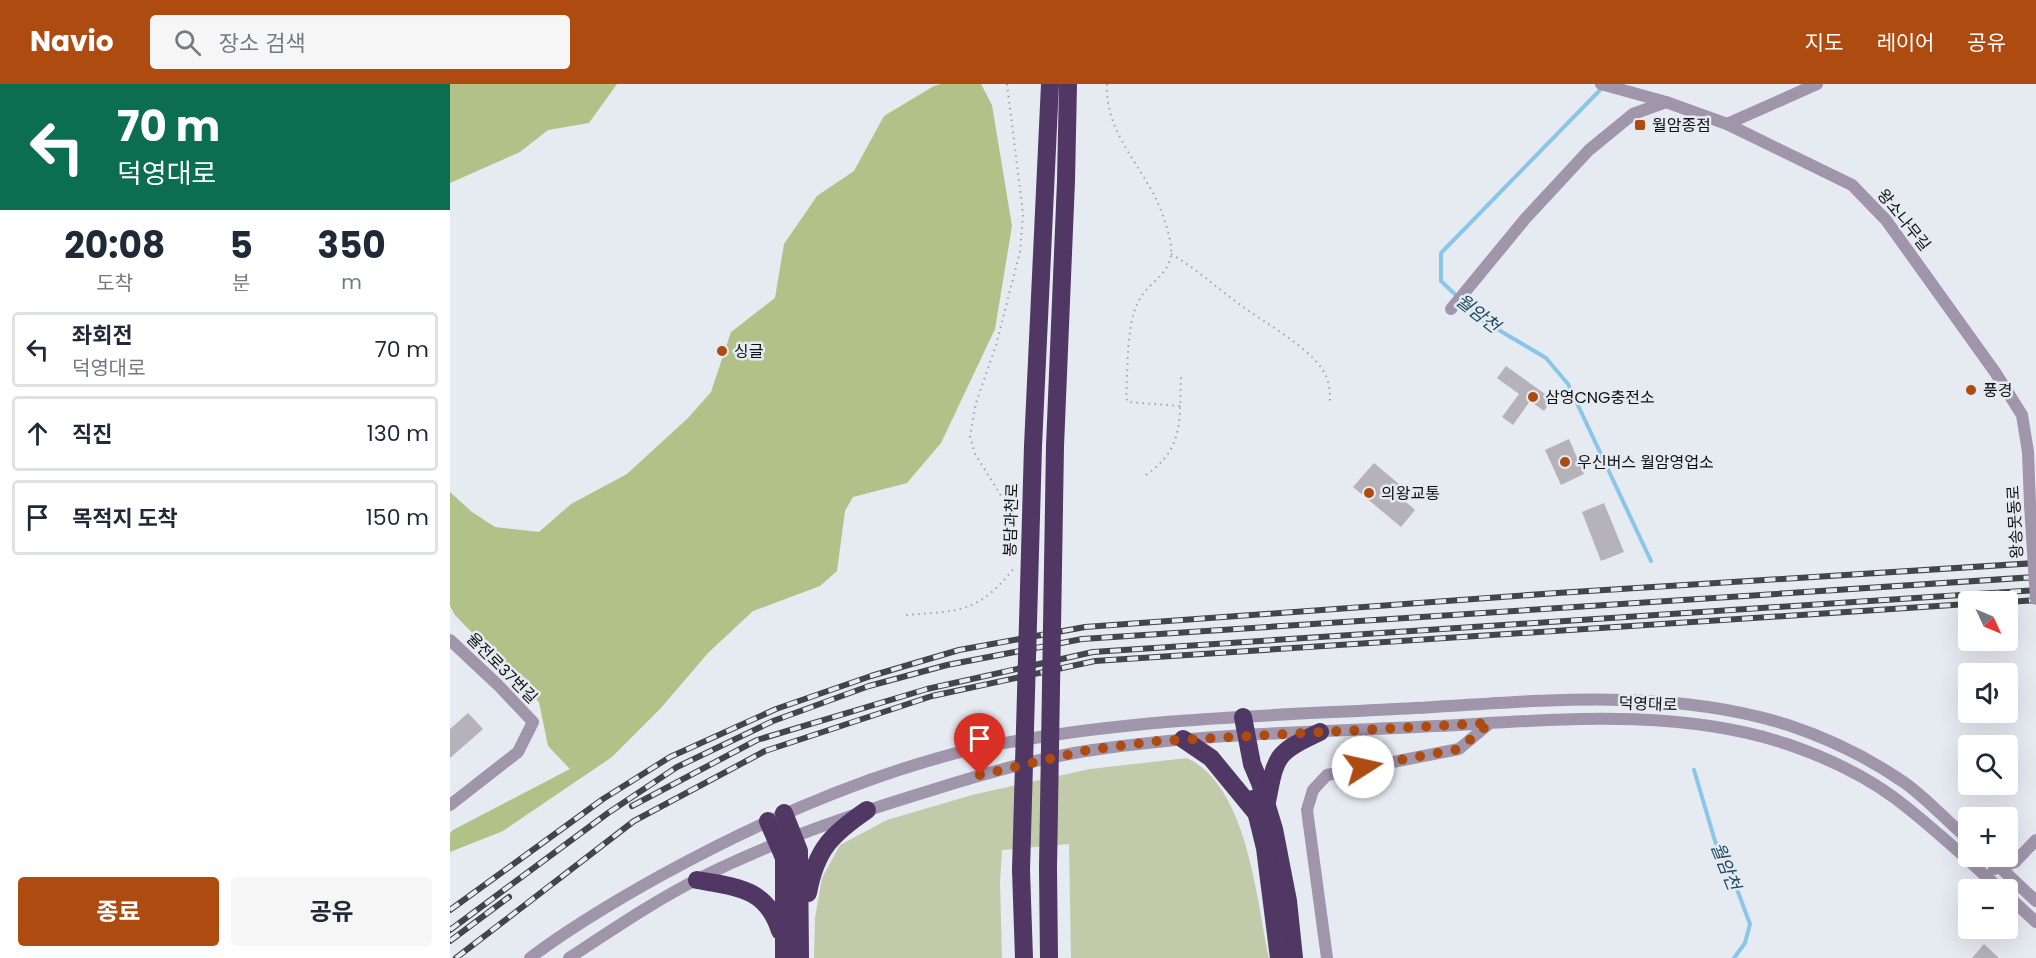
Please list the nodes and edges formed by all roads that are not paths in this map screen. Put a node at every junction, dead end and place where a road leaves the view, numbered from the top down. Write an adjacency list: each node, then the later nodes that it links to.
1 (1050, 84): 36 (highway, 봉담과천로, bridge)
2 (1068, 84): 37 (highway, bridge)
3 (1601, 84): 5 (street, 왕소나무길)
4 (1816, 84): 6 (street)
5 (1666, 102): 6 (street, 왕소나무길); 7 (street)
6 (1727, 124): 8 (street, 왕소나무길)
7 (1451, 309)
8 (2032, 453): 9 (street, 왕송못동로, bridge)
9 (2036, 599)
10 (450, 640): 16 (street, 율전로37번길)
11 (1243, 717): 14 (highway); 19 (street, 덕영대로); 20 (street, 덕영대로)
12 (1490, 723): 13 (street, 덕영대로); 25 (street, 덕영대로); 40 (street)
13 (1320, 732): 14 (street, 덕영대로); 17 (highway)
14 (1245, 736): 15 (street, 덕영대로); 17 (highway)
15 (1183, 739): 17 (highway); 18 (street, 덕영대로)
16 (450, 805)
17 (1262, 809): 38 (highway); 39 (highway)
18 (867, 810): 21 (street, 덕영대로); 30 (highway)
19 (776, 817): 21 (highway); 33 (street, 덕영대로)
20 (1958, 830)
21 (786, 840): 27 (street, 덕영대로); 30 (highway); 32 (highway)
22 (2036, 840): 23 (street)
23 (2018, 859)
24 (2000, 867): 25 (street); 28 (street)
25 (1983, 873): 26 (street, 덕영대로)
26 (1989, 879)
27 (697, 880): 32 (highway); 34 (street, 덕영대로)
28 (2036, 901)
29 (2018, 905): 31 (street)
30 (800, 920): 35 (highway)
31 (2036, 922)
32 (784, 951)
33 (530, 958)
34 (569, 958)
35 (800, 958)
36 (1024, 958)
37 (1049, 958)
38 (1279, 958)
39 (1294, 958)
40 (1327, 958)

